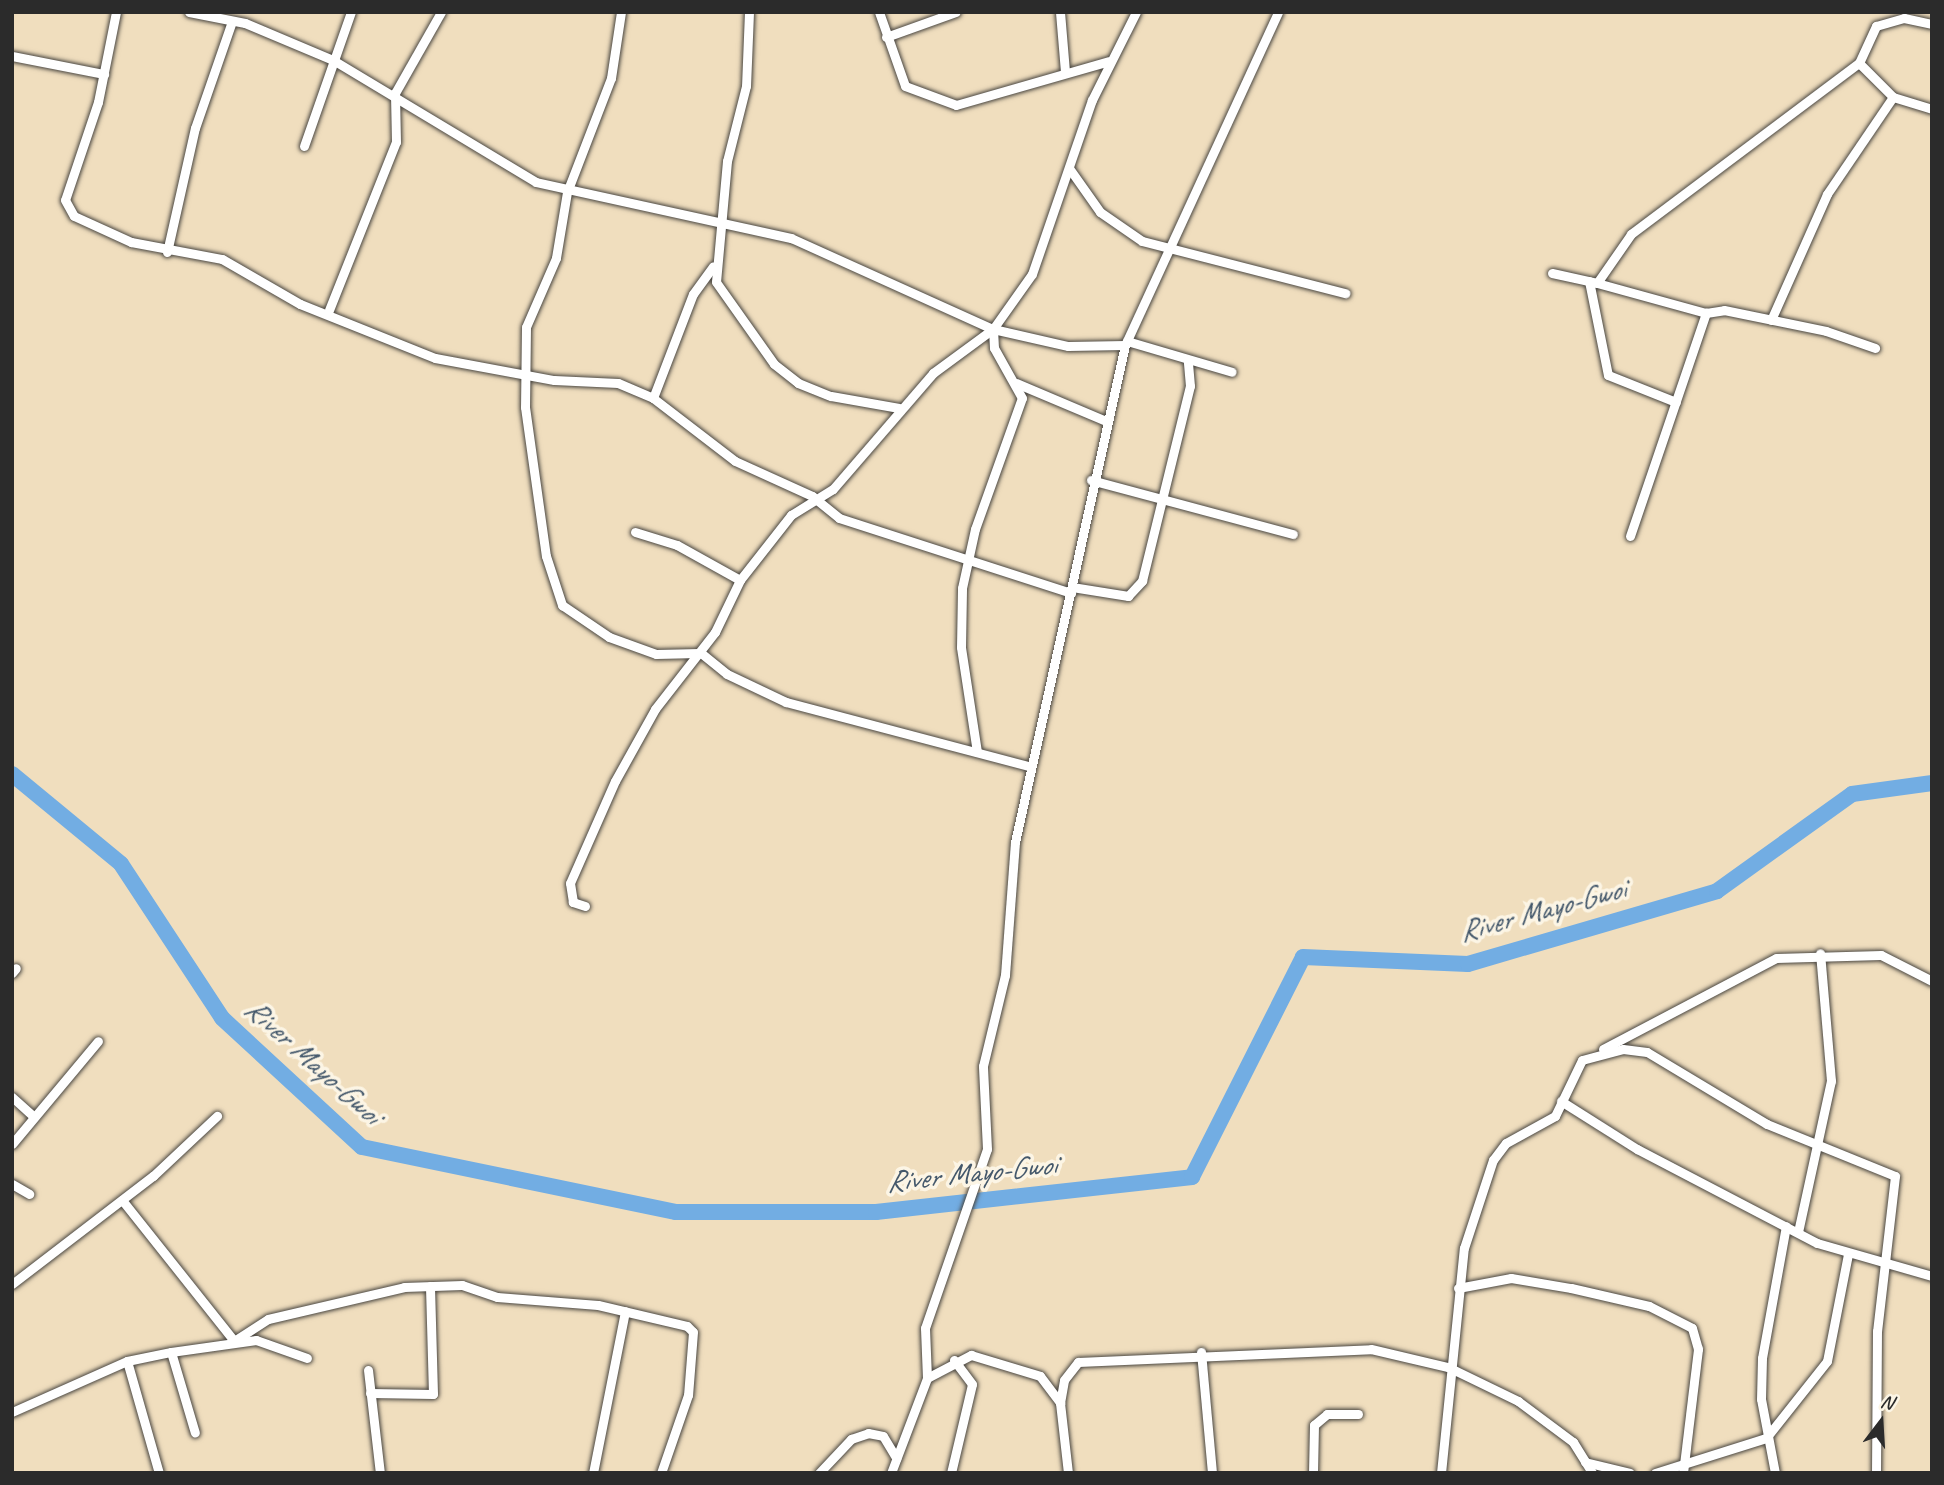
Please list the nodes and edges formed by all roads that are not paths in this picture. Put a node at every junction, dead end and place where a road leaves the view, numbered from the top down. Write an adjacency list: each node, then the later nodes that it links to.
1 (116, 12): 21 (street)
2 (189, 12): 13 (street)
3 (351, 12): 17 (street)
4 (440, 12): 22 (street)
5 (621, 12): 27 (street)
6 (749, 12): 28 (street)
7 (878, 12): 15 (street)
8 (956, 12): 15 (street)
9 (1060, 12): 20 (street)
10 (1136, 12): 18 (street)
11 (1278, 12): 29 (street)
12 (1905, 15): 14 (street); 19 (street)
13 (232, 21): 17 (street); 30 (street)
14 (1932, 24)
15 (886, 37): 20 (street)
16 (12, 56): 21 (street)
17 (333, 60): 22 (street); 25 (street)
18 (1109, 61): 20 (street); 26 (street)
19 (1859, 63): 23 (street); 33 (street)
20 (1065, 71)
21 (104, 74): 30 (street)
22 (395, 93): 27 (street); 35 (street)
23 (1893, 97): 24 (street); 37 (street)
24 (1932, 109)
25 (304, 146)
26 (1069, 168): 29 (street); 38 (street)
27 (567, 192): 28 (street); 43 (street)
28 (719, 220): 31 (street); 38 (street)
29 (1167, 250): 34 (street); 39 (street)
30 (167, 252): 35 (street)
31 (713, 266): 45 (street); 47 (street)
32 (1552, 273): 33 (street)
33 (1593, 282): 36 (street); 46 (street)
34 (1345, 293)
35 (329, 310): 43 (street)
36 (1706, 313): 37 (street); 46 (street)
37 (1771, 320): 40 (street)
38 (993, 328): 39 (street); 44 (street); 47 (street)
39 (1126, 343): 41 (street); 48 (street)
40 (1875, 348)
41 (1188, 361): 42 (street); 51 (street)
42 (1232, 372)
43 (523, 373): 45 (street); 58 (street)
44 (1015, 382): 48 (street); 55 (street)
45 (653, 398): 50 (street)
46 (1676, 402): 54 (street)
47 (899, 408): 50 (street)
48 (1106, 421): 49 (street)
49 (1091, 480): 51 (street); 57 (street)
50 (812, 496): 55 (street); 56 (street)
51 (1161, 499): 53 (street); 57 (street)
52 (635, 532): 56 (street)
53 (1293, 534)
54 (1630, 536)
55 (967, 564): 57 (street); 59 (street)
56 (740, 580): 58 (street)
57 (1072, 590): 60 (street)
58 (701, 653): 59 (street); 61 (street)
59 (977, 752): 60 (street)
60 (1029, 766): 92 (street)
61 (585, 906)
62 (1820, 953): 63 (street); 65 (street); 71 (street)
63 (1932, 981)
64 (98, 1041): 68 (street)
65 (1599, 1052): 67 (street); 71 (street)
66 (12, 1097): 68 (street)
67 (1561, 1101): 75 (street); 82 (street)
68 (32, 1115): 70 (street)
69 (217, 1116): 74 (street)
70 (12, 1143)
71 (1822, 1146): 76 (street); 78 (street)
72 (12, 1184): 73 (street)
73 (29, 1194)
74 (122, 1200): 80 (street); 84 (street)
75 (1786, 1226): 76 (street); 98 (street)
76 (1798, 1232): 77 (street)
77 (1848, 1254): 78 (street); 98 (street)
78 (1882, 1266): 79 (street); 117 (street)
79 (1932, 1276)
80 (12, 1284)
81 (430, 1286): 83 (street); 84 (street); 93 (street)
82 (1458, 1288): 90 (street); 101 (street)
83 (625, 1311): 104 (street); 105 (street)
84 (234, 1341): 85 (street); 87 (street)
85 (171, 1352): 88 (street); 97 (street)
86 (1201, 1352): 90 (street); 94 (street); 110 (street)
87 (307, 1358)
88 (127, 1360): 95 (street); 102 (street)
89 (954, 1360): 92 (street); 94 (street); 108 (street)
90 (1448, 1367): 100 (street); 112 (street)
91 (368, 1370): 93 (street)
92 (927, 1378): 99 (street)
93 (370, 1393): 103 (street)
94 (1060, 1403): 109 (street)
95 (12, 1412)
96 (1358, 1414): 111 (street)
97 (195, 1433)
98 (1766, 1438): 101 (street); 116 (street)
99 (896, 1458): 106 (street); 107 (street)
100 (1585, 1462): 113 (street); 114 (street)
101 (1683, 1469): 115 (street)
102 (159, 1473)
103 (380, 1473)
104 (593, 1473)
105 (661, 1473)
106 (819, 1473)
107 (891, 1473)
108 (951, 1473)
109 (1068, 1473)
110 (1212, 1473)
111 (1313, 1473)
112 (1441, 1473)
113 (1592, 1473)
114 (1630, 1473)
115 (1655, 1473)
116 (1775, 1473)
117 (1876, 1473)

